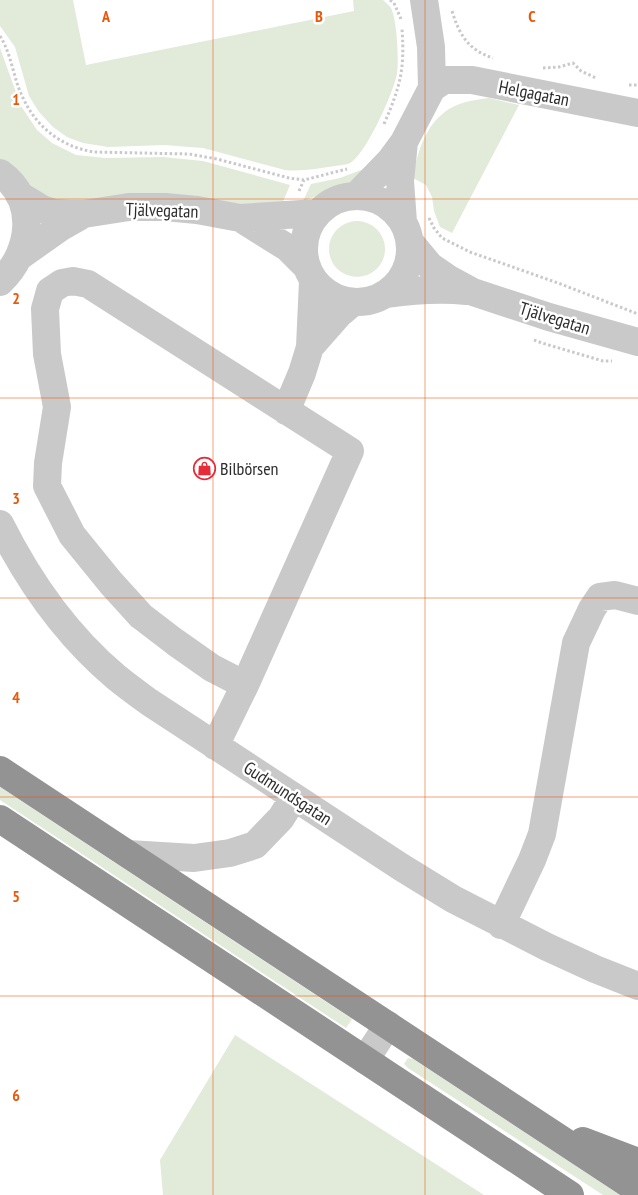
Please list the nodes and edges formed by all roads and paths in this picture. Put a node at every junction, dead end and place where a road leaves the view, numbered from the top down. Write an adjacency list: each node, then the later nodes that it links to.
1 (390, 0): 2 (path)
2 (417, 11): 4 (path); 9 (street); 11 (path)
3 (0, 36): 13 (path)
4 (502, 60)
5 (536, 66): 6 (path)
6 (598, 79)
7 (623, 85): 8 (path)
8 (638, 85)
9 (432, 88): 10 (street, Helgagatan); 11 (street)
10 (638, 113)
11 (394, 133): 13 (street); 19 (street)
12 (0, 172): 14 (street)
13 (380, 172): 15 (street)
14 (19, 195): 17 (street, Tjälvegatan); 20 (street)
15 (356, 196): 16 (street); 19 (street)
16 (317, 213): 18 (street, Tjälvegatan); 21 (street)
17 (84, 214): 18 (street, Tjälvegatan); 20 (street, Tjälvegatan)
18 (240, 218): 21 (street, Tjälvegatan)
19 (413, 225): 23 (street, Tjälvegatan); 24 (street); 26 (path)
20 (20, 256): 22 (street)
21 (309, 273): 25 (street); 29 (street)
22 (0, 282)
23 (473, 292): 24 (street, Tjälvegatan); 28 (street, Tjälvegatan)
24 (387, 294): 25 (street)
25 (352, 303): 29 (street)
26 (638, 314)
27 (526, 336): 30 (path)
28 (638, 342)
29 (310, 347): 31 (street)
30 (618, 362)
31 (286, 411): 34 (street); 34 (street)
32 (0, 524): 35 (street, Gudmundsgatan)
33 (638, 601): 40 (street)
34 (245, 685): 35 (street)
35 (215, 746): 37 (street, Gudmundsgatan)
36 (0, 770): 39 (highway)
37 (294, 797): 39 (street); 40 (street, Gudmundsgatan)
38 (0, 820): 43 (highway)
39 (128, 854): 42 (highway)
40 (501, 925): 41 (street, Gudmundsgatan)
41 (638, 986)
42 (388, 1025): 43 (street); 44 (highway)
43 (365, 1060): 47 (highway)
44 (533, 1121): 45 (highway); 46 (highway)
45 (638, 1162)
46 (638, 1190)
47 (570, 1195)

